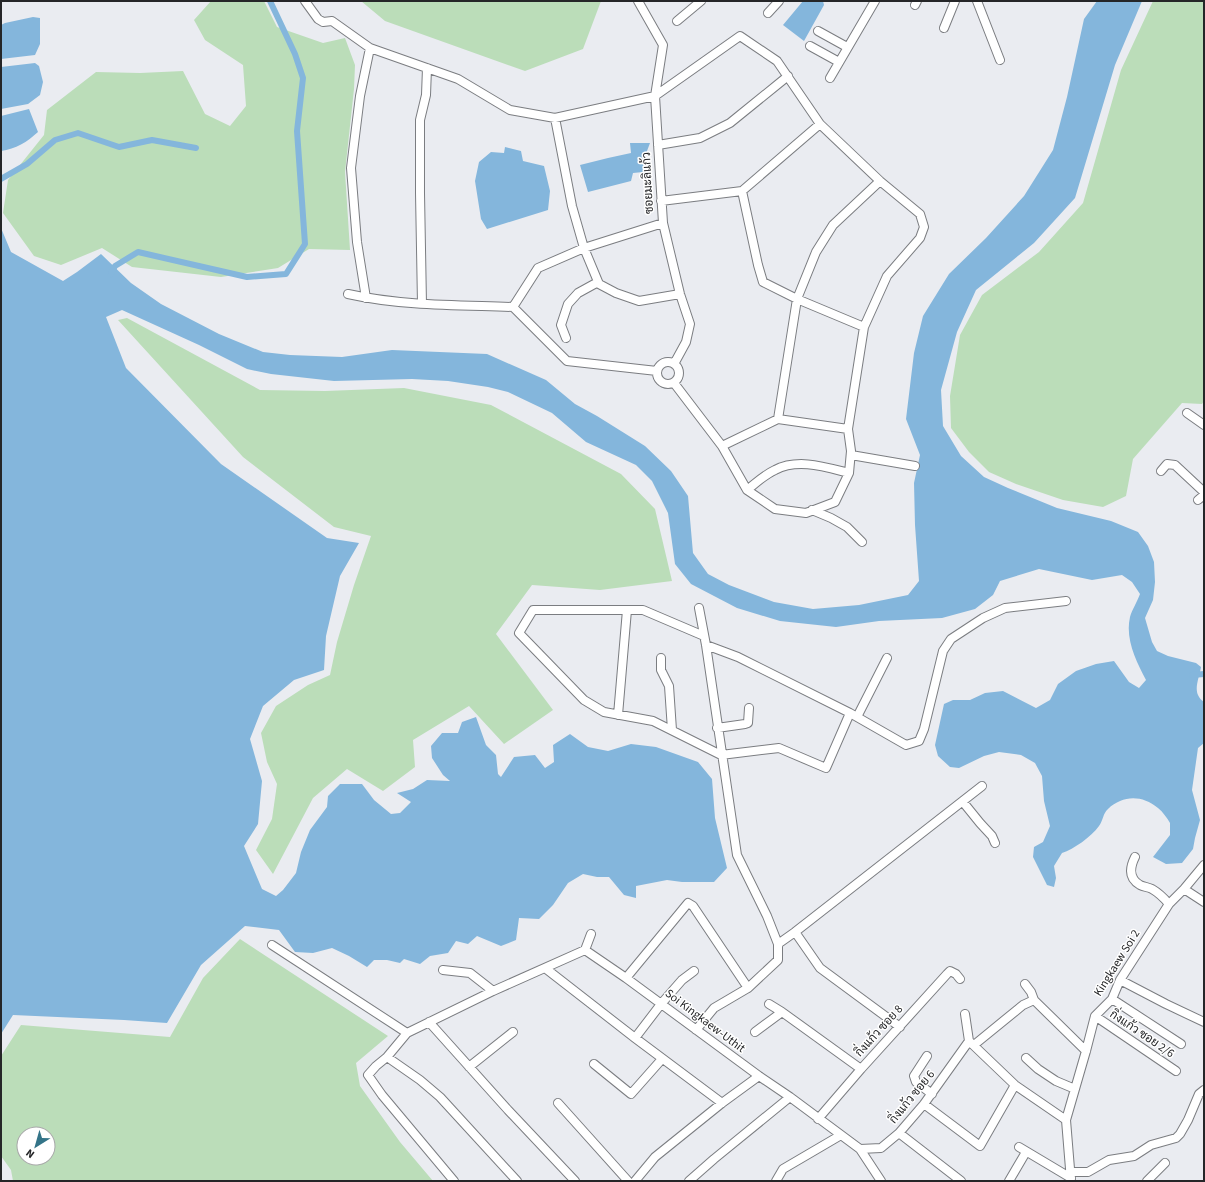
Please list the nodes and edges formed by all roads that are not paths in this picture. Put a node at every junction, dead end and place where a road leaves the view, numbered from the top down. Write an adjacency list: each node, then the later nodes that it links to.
1 (305, 1): 14 (street)
2 (638, 1): 20 (street, ซอยมะลิแก้ว)
3 (701, 1): 9 (street)
4 (780, 1): 8 (street)
5 (875, 1): 13 (street)
6 (955, 1): 10 (street)
7 (977, 1): 15 (street)
8 (768, 13)
9 (677, 21)
10 (944, 28)
11 (818, 31): 13 (street)
12 (810, 46): 16 (street)
13 (848, 47): 16 (street)
14 (370, 48): 17 (street); 32 (street)
15 (1000, 60)
16 (839, 62): 19 (street)
17 (427, 68): 21 (street); 34 (street)
18 (788, 76): 20 (street); 22 (street); 23 (street)
19 (830, 78)
20 (656, 96): 21 (street); 23 (street, ซอยมะลิแก้ว)
21 (555, 118): 28 (street)
22 (820, 124): 24 (street); 25 (street)
23 (658, 145): 26 (street, ซอยมะลิแก้ว)
24 (880, 181): 33 (street); 36 (street)
25 (742, 191): 26 (street); 33 (street)
26 (661, 200): 27 (street, ซอยมะลิแก้ว)
27 (663, 223): 28 (street); 31 (street, ซอยมะลิแก้ว)
28 (584, 248): 29 (street); 35 (street)
29 (598, 282): 31 (street); 37 (street)
30 (348, 294): 32 (street)
31 (680, 294): 38 (street, ซอยมะลิแก้ว)
32 (366, 298): 34 (street)
33 (797, 299): 36 (street); 42 (street)
34 (422, 304): 35 (street)
35 (513, 306): 39 (street)
36 (864, 327): 44 (street)
37 (566, 338)
38 (674, 364): 39 (street); 40 (street)
39 (657, 371): 40 (street)
40 (674, 383): 45 (street)
41 (1187, 413): 43 (street)
42 (778, 419): 44 (street); 45 (street)
43 (1204, 425)
44 (848, 429): 46 (street)
45 (722, 446): 50 (street)
46 (851, 455): 47 (street); 49 (street)
47 (915, 466)
48 (1161, 471): 51 (street)
49 (848, 473): 50 (street); 52 (street)
50 (747, 490): 52 (street)
51 (1202, 496)
52 (812, 510): 53 (street)
53 (862, 542)
54 (1066, 601): 63 (street)
55 (699, 608): 57 (street)
56 (627, 610): 57 (street); 62 (street); 62 (street)
57 (704, 636): 58 (street)
58 (706, 645): 63 (street); 64 (street)
59 (661, 658): 65 (street)
60 (887, 658): 63 (street)
61 (749, 708): 64 (street)
62 (618, 715): 65 (street)
63 (854, 715): 66 (street)
64 (717, 728): 66 (street)
65 (672, 730): 66 (street)
66 (721, 755): 77 (street)
67 (982, 786): 68 (street)
68 (963, 802): 69 (street); 75 (street)
69 (996, 843)
70 (1135, 857): 74 (street)
71 (1204, 865): 72 (street, Kingkaew Soi 2)
72 (1184, 889): 73 (street); 74 (street, Kingkaew Soi 2)
73 (1204, 902)
74 (1169, 904): 85 (street, Kingkaew Soi 2)
75 (795, 932): 77 (street); 98 (street)
76 (591, 934): 79 (street)
77 (778, 944): 87 (street)
78 (272, 945): 102 (street)
79 (585, 950): 80 (street); 83 (street, Soi Kingkaew-Uthit)
80 (545, 968): 88 (street); 103 (street)
81 (443, 970): 88 (street)
82 (694, 971): 91 (street)
83 (626, 978): 87 (street); 91 (street, Soi Kingkaew-Uthit)
84 (960, 979): 98 (street, กิ่งแก้ว ซอย 8)
85 (1120, 980): 89 (street, Kingkaew Soi 2); 97 (street)
86 (1025, 984): 90 (street)
87 (748, 988): 99 (street)
88 (493, 991): 96 (street)
89 (1112, 999): 95 (street, Kingkaew Soi 2); 105 (street)
90 (1034, 1000): 104 (street, กิ่งแก้ว ซอย 6); 106 (street)
91 (661, 1004): 99 (street, Soi Kingkaew-Uthit); 103 (street)
92 (769, 1004): 93 (street)
93 (782, 1012): 101 (street); 113 (street)
94 (965, 1014): 104 (street)
95 (1095, 1016): 106 (street); 114 (street, กิ่งแก้ว ซอย 2/6)
96 (429, 1022): 102 (street); 112 (street)
97 (1204, 1022)
98 (900, 1026): 113 (street, กิ่งแก้ว ซอย 8)
99 (696, 1030): 115 (street, Soi Kingkaew-Uthit)
100 (512, 1032): 112 (street)
101 (755, 1032)
102 (407, 1033): 108 (street)
103 (635, 1038): 110 (street)
104 (971, 1043): 116 (street); 119 (street, กิ่งแก้ว ซอย 6)
105 (1181, 1044)
106 (1086, 1051): 117 (street)
107 (927, 1056): 119 (street)
108 (387, 1057): 131 (street); 132 (street)
109 (1026, 1058): 117 (street)
110 (662, 1059): 111 (street); 122 (street)
111 (594, 1064)
112 (469, 1068): 133 (street)
113 (860, 1069): 124 (street, กิ่งแก้ว ซอย 8)
114 (1176, 1071)
115 (759, 1076): 120 (street, Soi Kingkaew-Uthit); 122 (street)
116 (1015, 1085): 123 (street); 125 (street)
117 (1075, 1089): 125 (street)
118 (1204, 1090): 130 (street)
119 (932, 1094): 123 (street, กิ่งแก้ว ซอย 6)
120 (790, 1097): 124 (street, Soi Kingkaew-Uthit); 136 (street)
121 (558, 1103): 134 (street)
122 (722, 1103): 135 (street)
123 (924, 1104): 126 (street, กิ่งแก้ว ซอย 6)
124 (818, 1119): 127 (street, Soi Kingkaew-Uthit)
125 (1066, 1120): 130 (street)
126 (899, 1133): 128 (street, กิ่งแก้ว ซอย 6); 139 (street)
127 (841, 1135): 128 (street, Soi Kingkaew-Uthit); 137 (street)
128 (860, 1149): 138 (street, Soi Kingkaew-Uthit)
129 (1165, 1163): 141 (street)
130 (1071, 1177): 140 (street)
131 (454, 1181)
132 (517, 1181)
133 (575, 1181)
134 (628, 1181)
135 (636, 1181)
136 (689, 1181)
137 (776, 1181)
138 (880, 1181)
139 (961, 1181)
140 (1009, 1181)
141 (1147, 1181)

